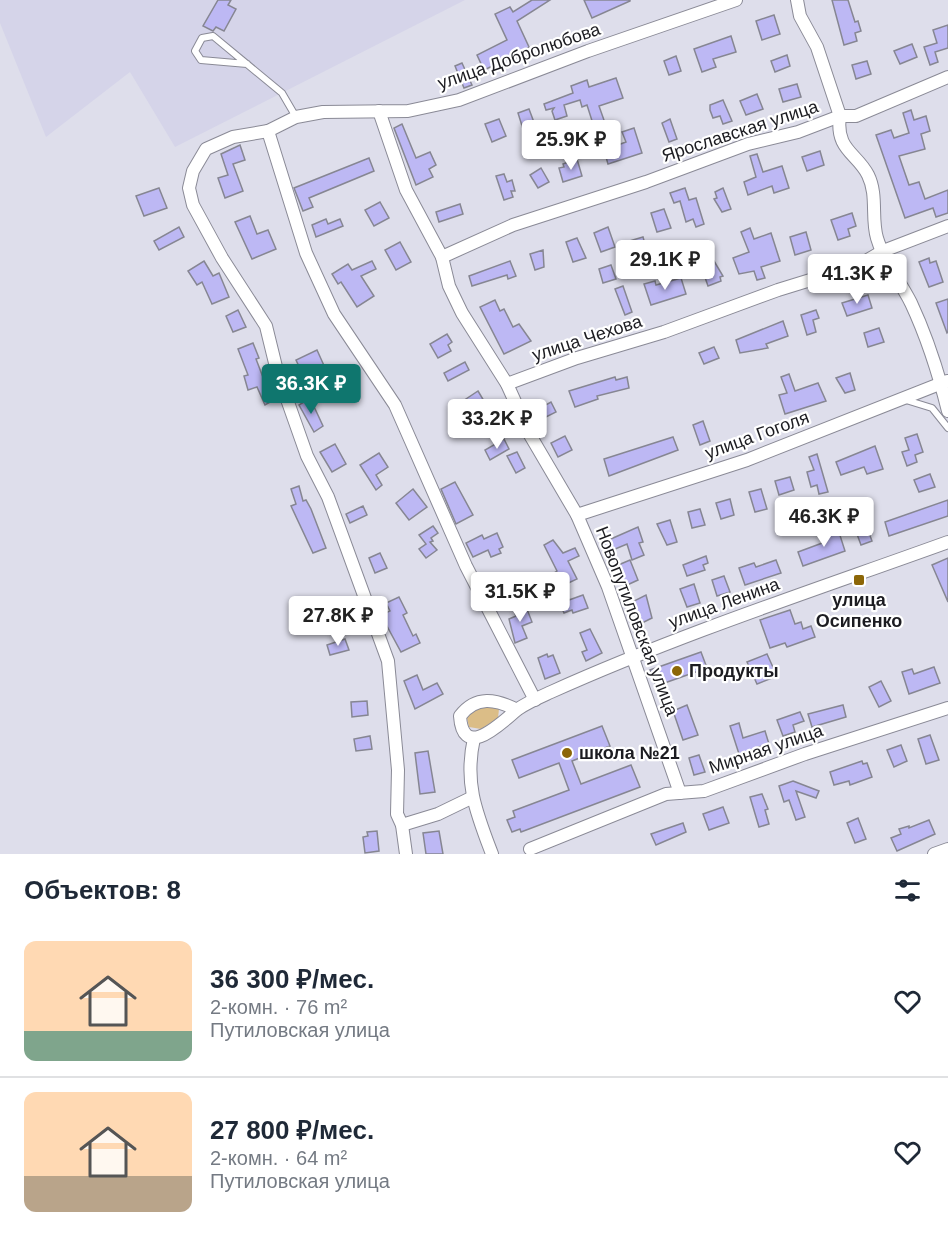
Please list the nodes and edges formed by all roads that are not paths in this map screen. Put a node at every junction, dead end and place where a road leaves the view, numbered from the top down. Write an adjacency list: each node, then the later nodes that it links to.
1 (736, 0): 5 (street, улица Добролюбова)
2 (797, 0): 6 (street)
3 (247, 64): 3 (lane); 7 (lane)
4 (948, 77): 6 (street, Ярославская улица)
5 (379, 111): 7 (street, улица Добролюбова); 11 (street, Новопутиловская улица)
6 (840, 116): 10 (street); 11 (street, Ярославская улица)
7 (296, 117): 8 (street, улица Добролюбова)
8 (268, 130): 22 (street); 28 (street, улица Добролюбова)
9 (948, 226): 10 (street, улица Чехова)
10 (883, 250): 12 (street, улица Чехова); 13 (street)
11 (442, 257): 15 (street, Новопутиловская улица)
12 (859, 265): 13 (lane); 15 (street, улица Чехова)
13 (893, 273): 14 (street)
14 (945, 382): 16 (street, улица Гоголя); 17 (street)
15 (507, 384): 19 (street, Новопутиловская улица)
16 (905, 400): 18 (lane); 19 (street, улица Гоголя)
17 (948, 411)
18 (948, 428)
19 (577, 515): 21 (street, Новопутиловская улица)
20 (948, 542): 21 (street, улица Ленина)
21 (633, 655): 22 (street, улица Ленина); 26 (street, Новопутиловская улица)
22 (535, 700): 24 (street, улица Ленина)
23 (948, 708): 26 (street, Мирная улица)
24 (517, 710): 25 (street, улица Ленина); 25 (street)
25 (474, 738): 27 (street)
26 (680, 793): 29 (street, Мирная улица)
27 (471, 798): 28 (street); 32 (street)
28 (402, 825): 31 (street)
29 (530, 849)
30 (948, 849): 33 (street)
31 (406, 854)
32 (492, 854)
33 (934, 854)

